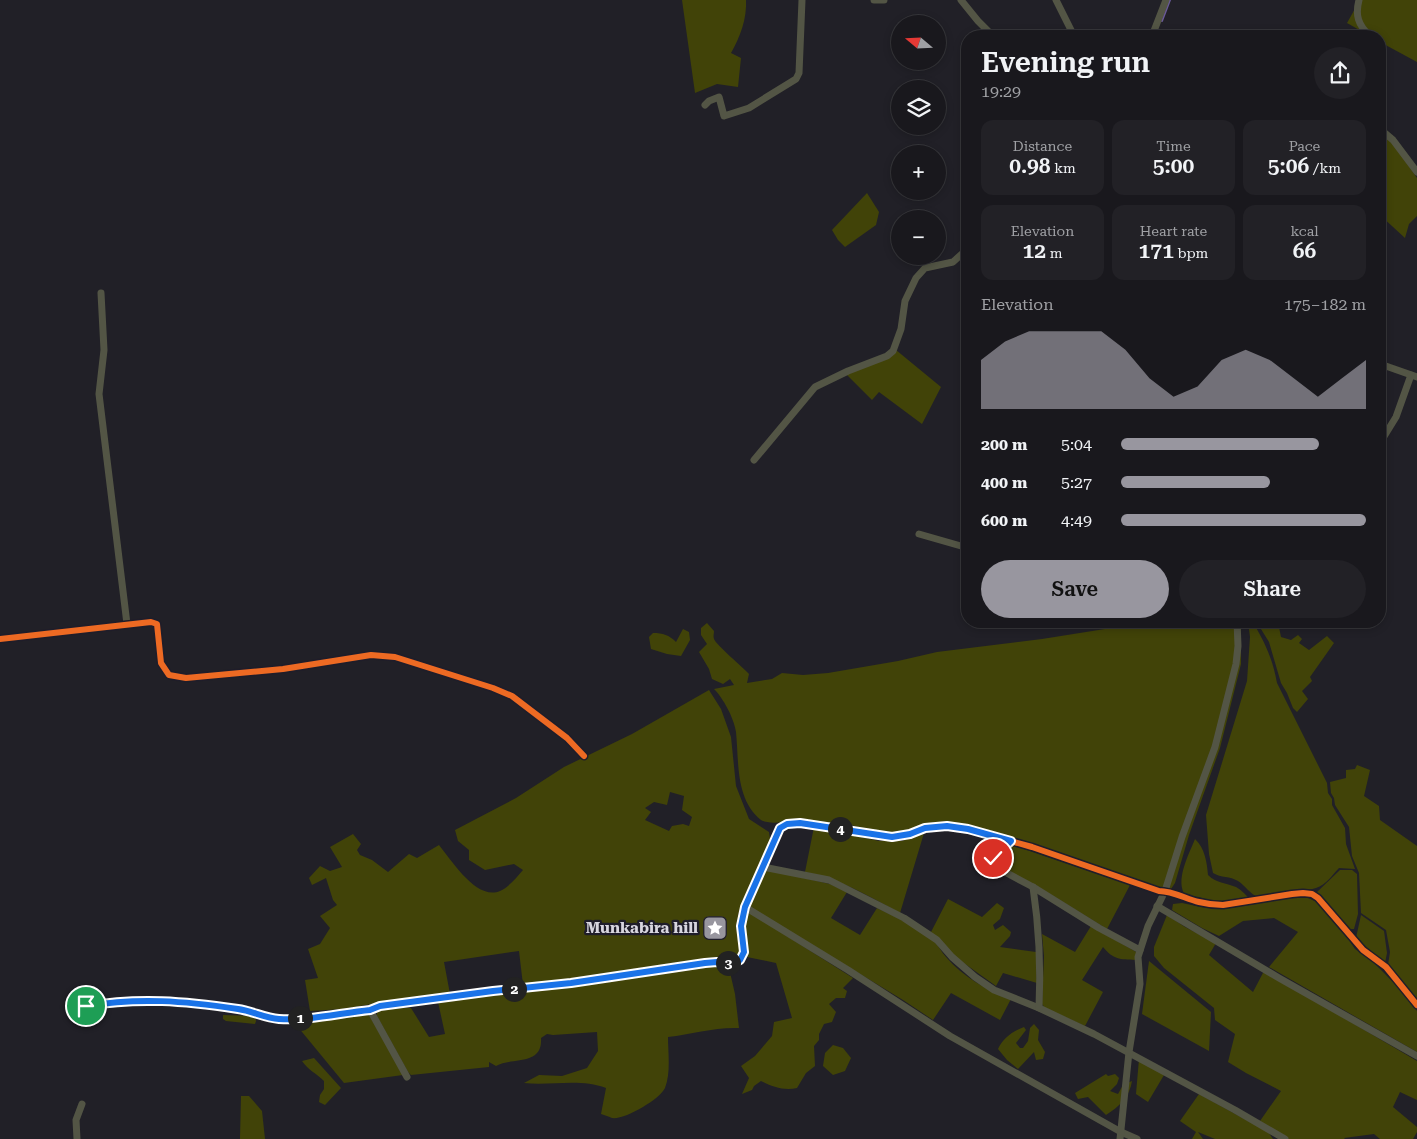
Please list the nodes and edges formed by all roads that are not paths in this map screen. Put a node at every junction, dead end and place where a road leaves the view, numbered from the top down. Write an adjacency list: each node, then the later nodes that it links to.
1 (802, 0): 12 (street)
2 (874, 0): 3 (street)
3 (884, 0)
4 (960, 0): 8 (street)
5 (1056, 0): 9 (street)
6 (1166, 0): 10 (street)
7 (1359, 0): 11 (street)
8 (987, 30)
9 (1071, 30)
10 (1154, 30)
11 (1364, 30)
12 (705, 105)
13 (1386, 135): 14 (street)
14 (1417, 172)
15 (961, 255): 20 (street)
16 (101, 292): 23 (street)
17 (1386, 366): 18 (street)
18 (1414, 376): 19 (street)
19 (1386, 433)
20 (754, 460)
21 (919, 534): 22 (street)
22 (961, 546)
23 (127, 624): 25 (street); 26 (street)
24 (1237, 628): 30 (street)
25 (0, 640)
26 (584, 756)
27 (1011, 841): 28 (street); 29 (street); 30 (street)
28 (763, 866): 32 (street); 36 (street)
29 (1033, 887): 33 (street); 36 (street)
30 (1165, 891): 31 (street); 34 (street)
31 (1157, 906): 33 (street); 39 (street)
32 (745, 907): 37 (street); 42 (street)
33 (1140, 950): 38 (street)
34 (1417, 1005)
35 (86, 1006): 37 (street)
36 (1039, 1008): 38 (street)
37 (370, 1010): 40 (street)
38 (1129, 1052): 42 (street); 45 (street)
39 (1417, 1056)
40 (407, 1077)
41 (82, 1104): 43 (street)
42 (1120, 1135): 44 (street)
43 (77, 1139)
44 (1137, 1139)
45 (1285, 1139)

